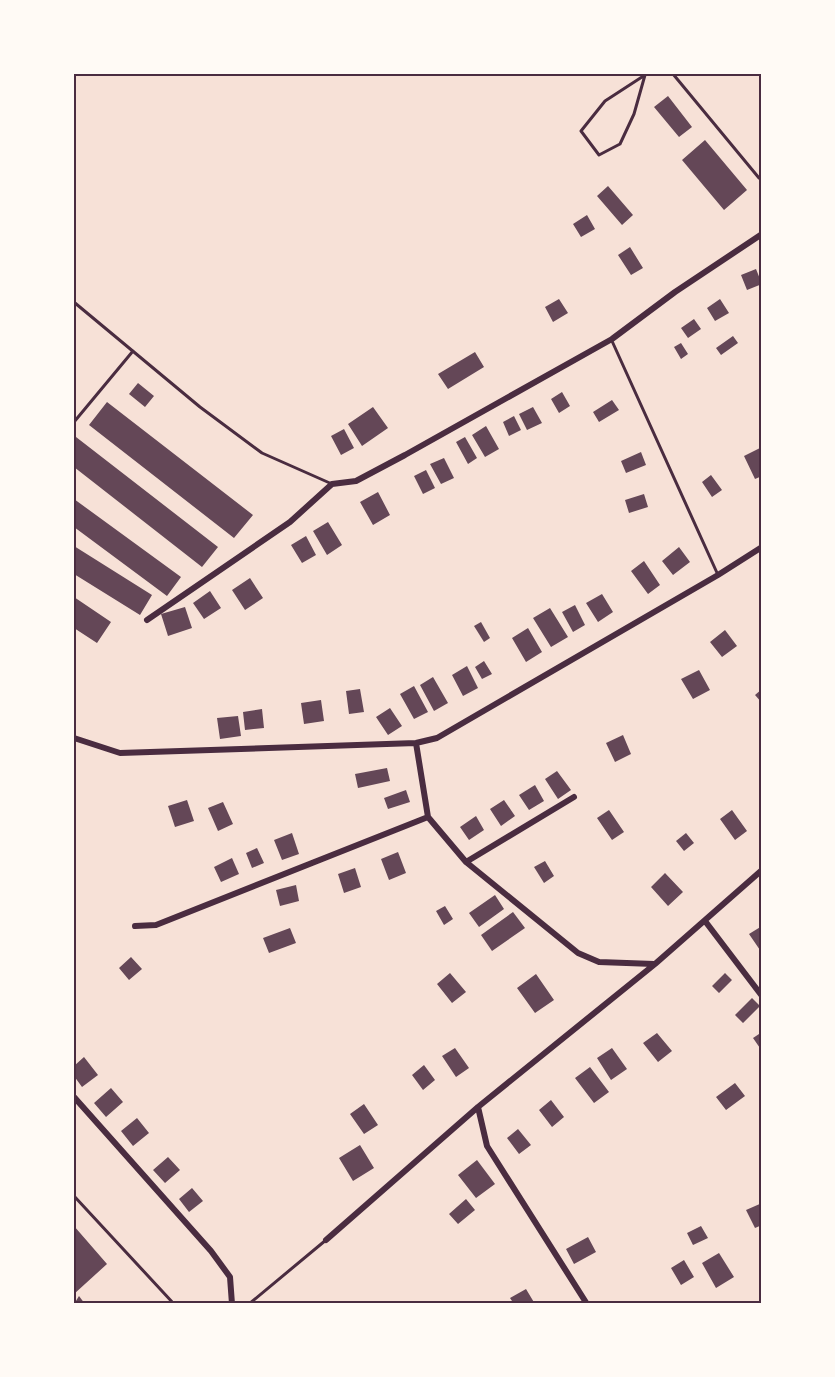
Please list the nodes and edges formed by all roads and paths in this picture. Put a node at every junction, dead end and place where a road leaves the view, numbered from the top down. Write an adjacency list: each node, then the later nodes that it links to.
1 (646, 74): 1 (lane)
2 (673, 74): 3 (lane)
3 (762, 176)
4 (762, 234): 6 (street)
5 (74, 303): 7 (lane)
6 (612, 339): 9 (street); 11 (lane)
7 (133, 351): 8 (lane); 9 (lane)
8 (74, 422)
9 (332, 484): 12 (street)
10 (762, 547): 11 (street)
11 (718, 576): 14 (street)
12 (147, 620)
13 (74, 738): 14 (street)
14 (417, 743): 16 (street)
15 (574, 798): 17 (street)
16 (428, 817): 17 (street); 20 (street)
17 (466, 862): 21 (street)
18 (762, 870): 19 (street)
19 (705, 921): 21 (street); 22 (street)
20 (135, 926)
21 (655, 963): 24 (street)
22 (762, 996)
23 (74, 1096): 28 (street)
24 (478, 1107): 26 (street); 30 (street)
25 (74, 1196): 27 (lane)
26 (326, 1240): 29 (lane)
27 (174, 1304)
28 (232, 1304)
29 (249, 1304)
30 (587, 1304)

